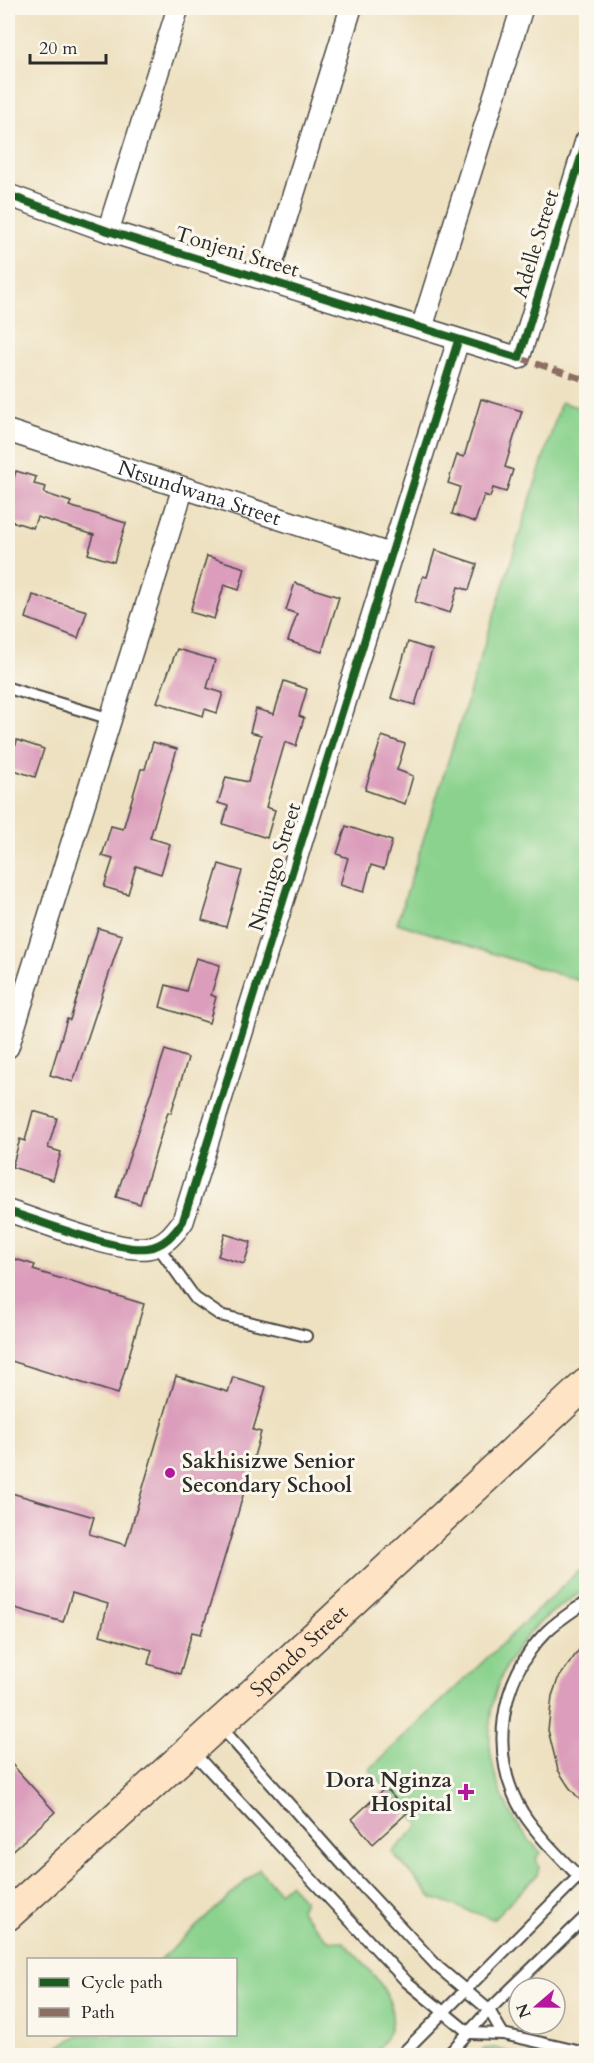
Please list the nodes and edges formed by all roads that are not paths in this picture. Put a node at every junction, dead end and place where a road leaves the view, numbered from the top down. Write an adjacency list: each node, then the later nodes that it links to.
1 (178, 8): 6 (street)
2 (351, 8): 7 (street)
3 (522, 8): 8 (street)
4 (586, 141): 10 (street, Adelle Street)
5 (8, 195): 6 (street, Tonjeni Street)
6 (108, 231): 7 (street, Tonjeni Street)
7 (267, 280): 8 (street, Tonjeni Street)
8 (422, 327): 9 (street, Tonjeni Street)
9 (458, 341): 10 (street, Tonjeni Street); 13 (street, Nmingo Street)
10 (519, 358)
11 (8, 430): 12 (street, Ntsundwana Street)
12 (183, 488): 13 (street, Ntsundwana Street); 15 (street)
13 (392, 555): 18 (street, Nmingo Street)
14 (8, 687): 15 (lane)
15 (111, 719): 16 (street)
16 (8, 1047)
17 (8, 1211): 18 (street)
18 (157, 1245): 19 (lane)
19 (306, 1336)
20 (586, 1384): 22 (main road, Spondo Street)
21 (586, 1602): 24 (lane)
22 (218, 1724): 23 (main road, Spondo Street); 27 (lane)
23 (190, 1749): 25 (main road, Spondo Street); 29 (lane)
24 (583, 1880): 27 (lane)
25 (8, 1915)
26 (586, 1916): 28 (lane)
27 (464, 1989): 28 (lane); 29 (lane)
28 (489, 2010): 30 (lane); 31 (lane)
29 (443, 2011): 30 (lane); 33 (lane)
30 (469, 2033): 31 (lane); 34 (lane)
31 (503, 2034): 32 (lane)
32 (586, 2053)
33 (400, 2055)
34 (447, 2055)

